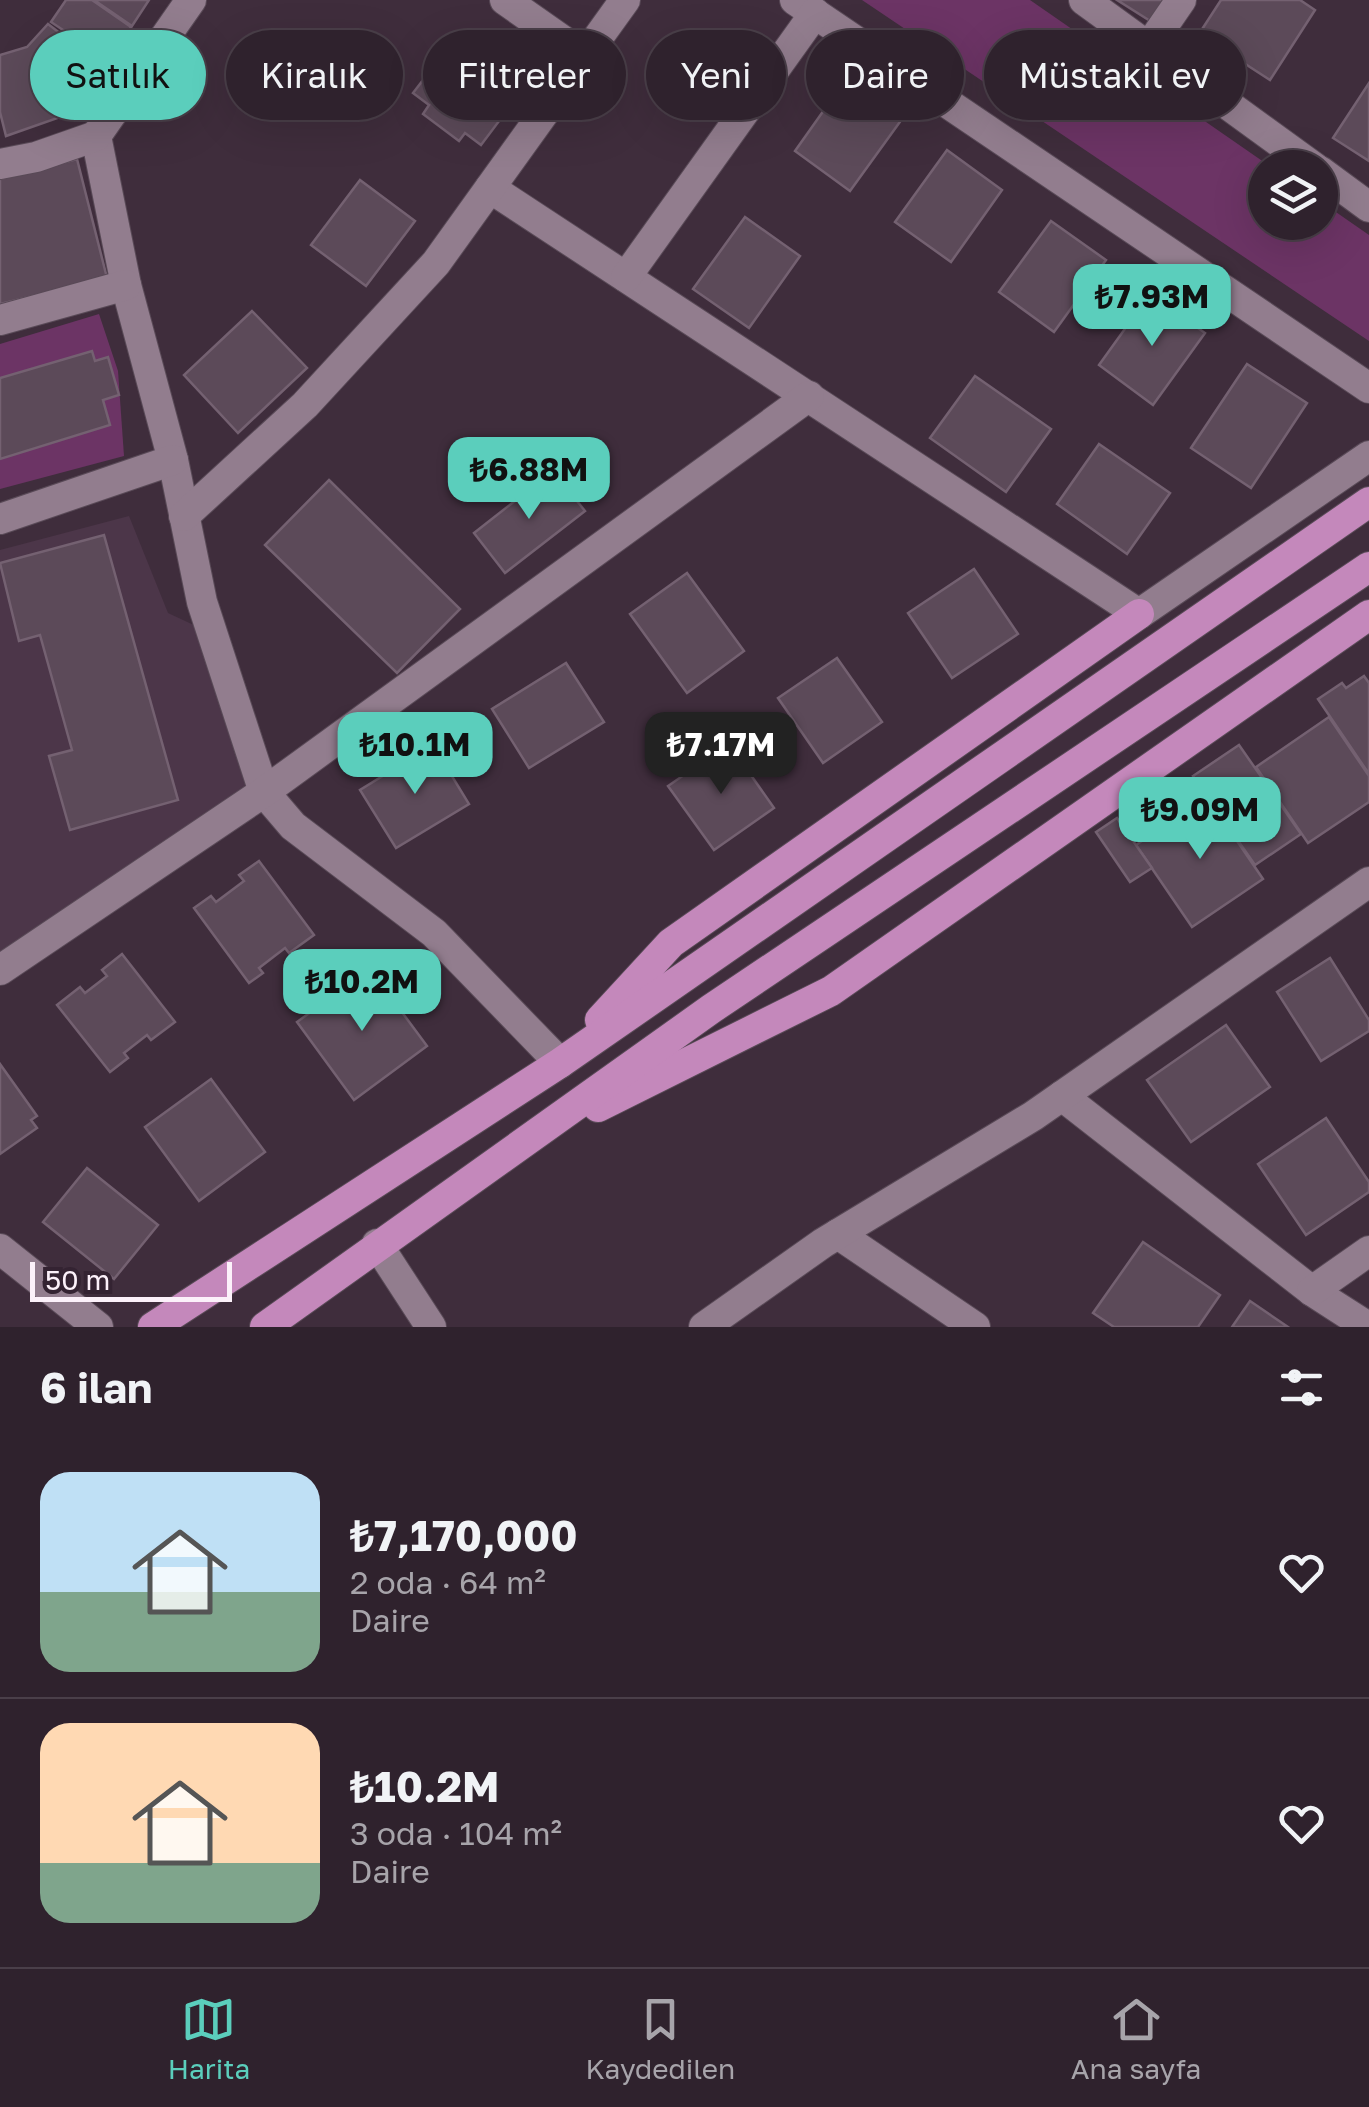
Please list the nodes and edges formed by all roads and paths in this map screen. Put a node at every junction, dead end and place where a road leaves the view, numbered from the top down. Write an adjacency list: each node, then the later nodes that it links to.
1 (192, 0): 13 (street)
2 (505, 0): 7 (street)
3 (625, 0): 8 (street)
4 (1084, 0): 9 (street)
5 (1181, 0): 10 (street)
6 (805, 7): 19 (street); 22 (street)
7 (548, 30)
8 (604, 30)
9 (1124, 30)
10 (1160, 30)
11 (1246, 119): 14 (street)
12 (539, 120): 17 (street)
13 (96, 136): 15 (street); 20 (street)
14 (1289, 150)
15 (0, 164)
16 (1338, 185): 18 (street)
17 (490, 188): 19 (street); 27 (street)
18 (1369, 206)
19 (626, 277): 23 (street)
20 (126, 286): 21 (street); 25 (street)
21 (0, 320)
22 (1369, 388)
23 (809, 396): 30 (street); 32 (street)
24 (1369, 456): 30 (street)
25 (173, 460): 27 (street); 28 (street)
26 (1369, 502): 35 (main road)
27 (184, 516): 32 (street)
28 (0, 519)
29 (1369, 567): 37 (main road)
30 (1139, 614): 35 (main road)
31 (1369, 615): 37 (main road)
32 (264, 792): 34 (street); 35 (street)
33 (1369, 882): 36 (street)
34 (0, 970)
35 (560, 1063): 44 (main road)
36 (1062, 1096): 38 (street); 42 (street)
37 (510, 1150): 39 (main road)
38 (838, 1234): 47 (street); 48 (street)
39 (377, 1244): 45 (main road); 46 (street)
40 (0, 1250): 43 (street)
41 (1369, 1250): 42 (street)
42 (1312, 1291): 49 (street)
43 (98, 1327)
44 (153, 1327)
45 (265, 1327)
46 (430, 1327)
47 (704, 1327)
48 (974, 1327)
49 (1368, 1327)

